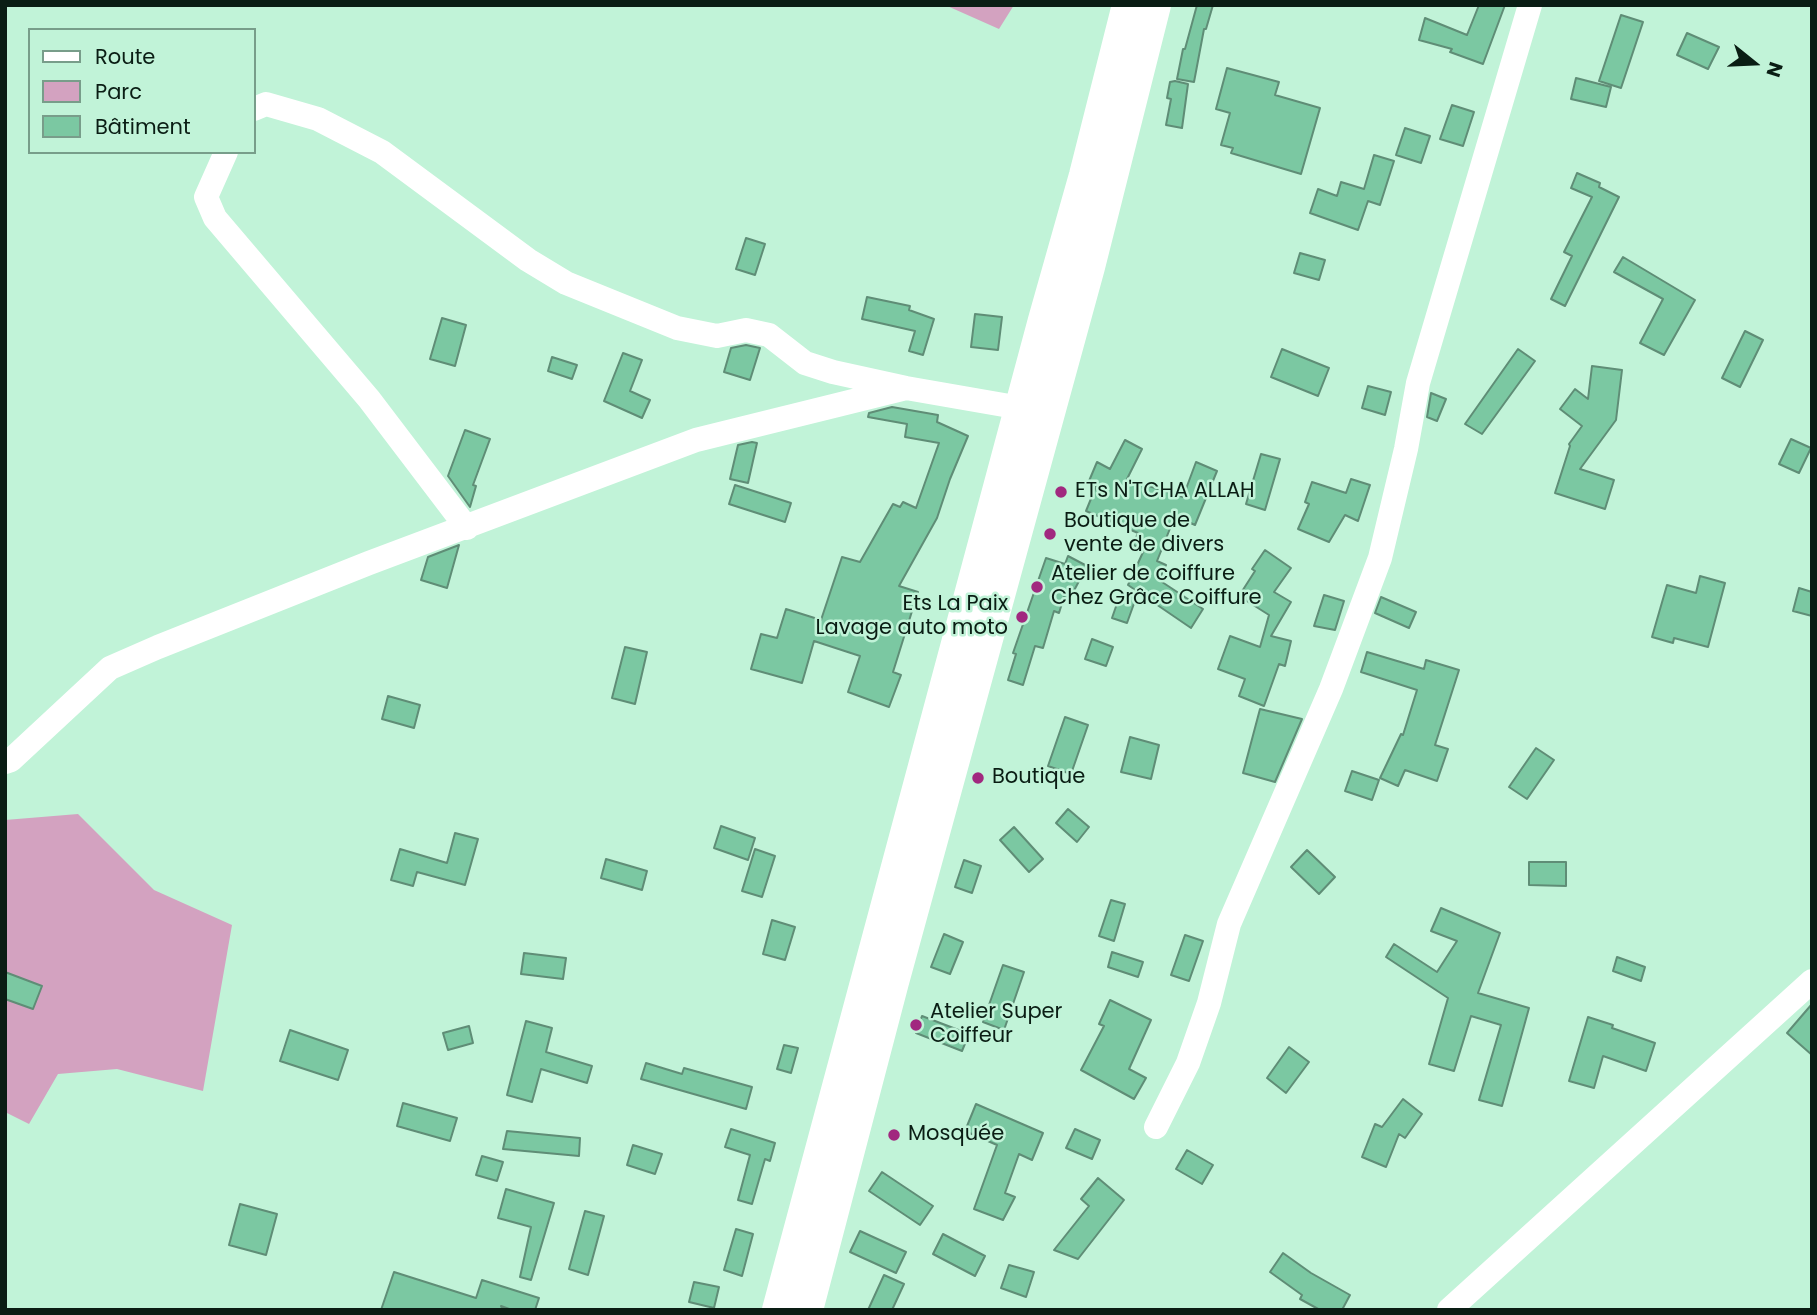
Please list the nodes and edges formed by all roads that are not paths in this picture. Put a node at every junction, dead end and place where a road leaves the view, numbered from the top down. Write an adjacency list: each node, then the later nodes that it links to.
1 (1128, 5): 7 (main road)
2 (1155, 5): 13 (main road)
3 (1530, 5): 11 (street)
4 (256, 107): 6 (street)
5 (225, 154): 8 (street)
6 (906, 388): 7 (street); 8 (street)
7 (1021, 408): 12 (main road)
8 (467, 528): 9 (street)
9 (5, 762)
10 (1812, 981): 14 (street)
11 (1156, 1127)
12 (778, 1310)
13 (807, 1310)
14 (1449, 1310)

